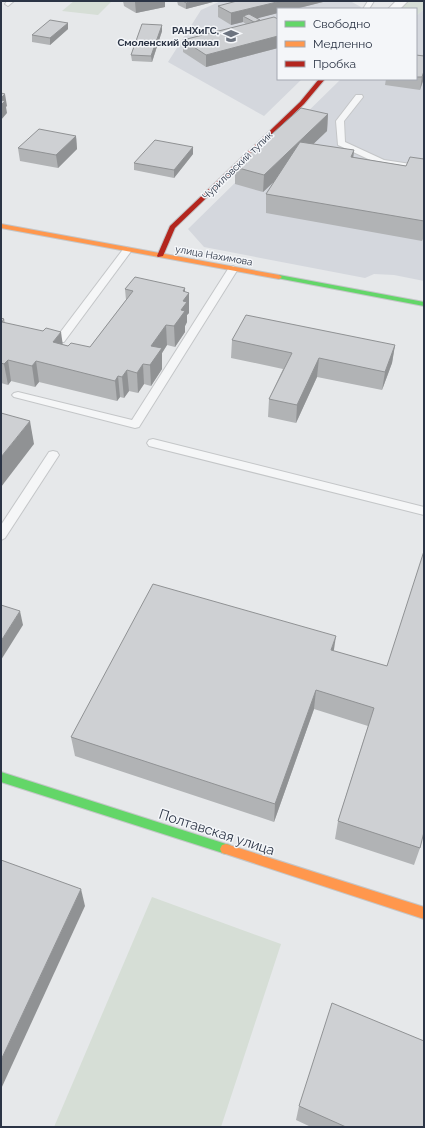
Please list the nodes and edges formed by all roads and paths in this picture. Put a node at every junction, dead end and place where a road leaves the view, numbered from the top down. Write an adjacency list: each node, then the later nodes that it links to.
1 (321, 80): 6 (street, Чуриловский тупик)
2 (359, 97): 3 (lane)
3 (424, 169)
4 (1, 226): 5 (street, улица Нахимова)
5 (127, 250): 6 (street, улица Нахимова); 9 (lane)
6 (160, 256): 7 (street, улица Нахимова)
7 (232, 269): 8 (street, улица Нахимова); 10 (lane)
8 (424, 304)
9 (60, 340)
10 (18, 395)
11 (152, 443): 13 (lane)
12 (53, 455): 14 (lane)
13 (424, 511)
14 (1, 535)
15 (1, 777): 16 (street, Полтавская улица)
16 (424, 913)

